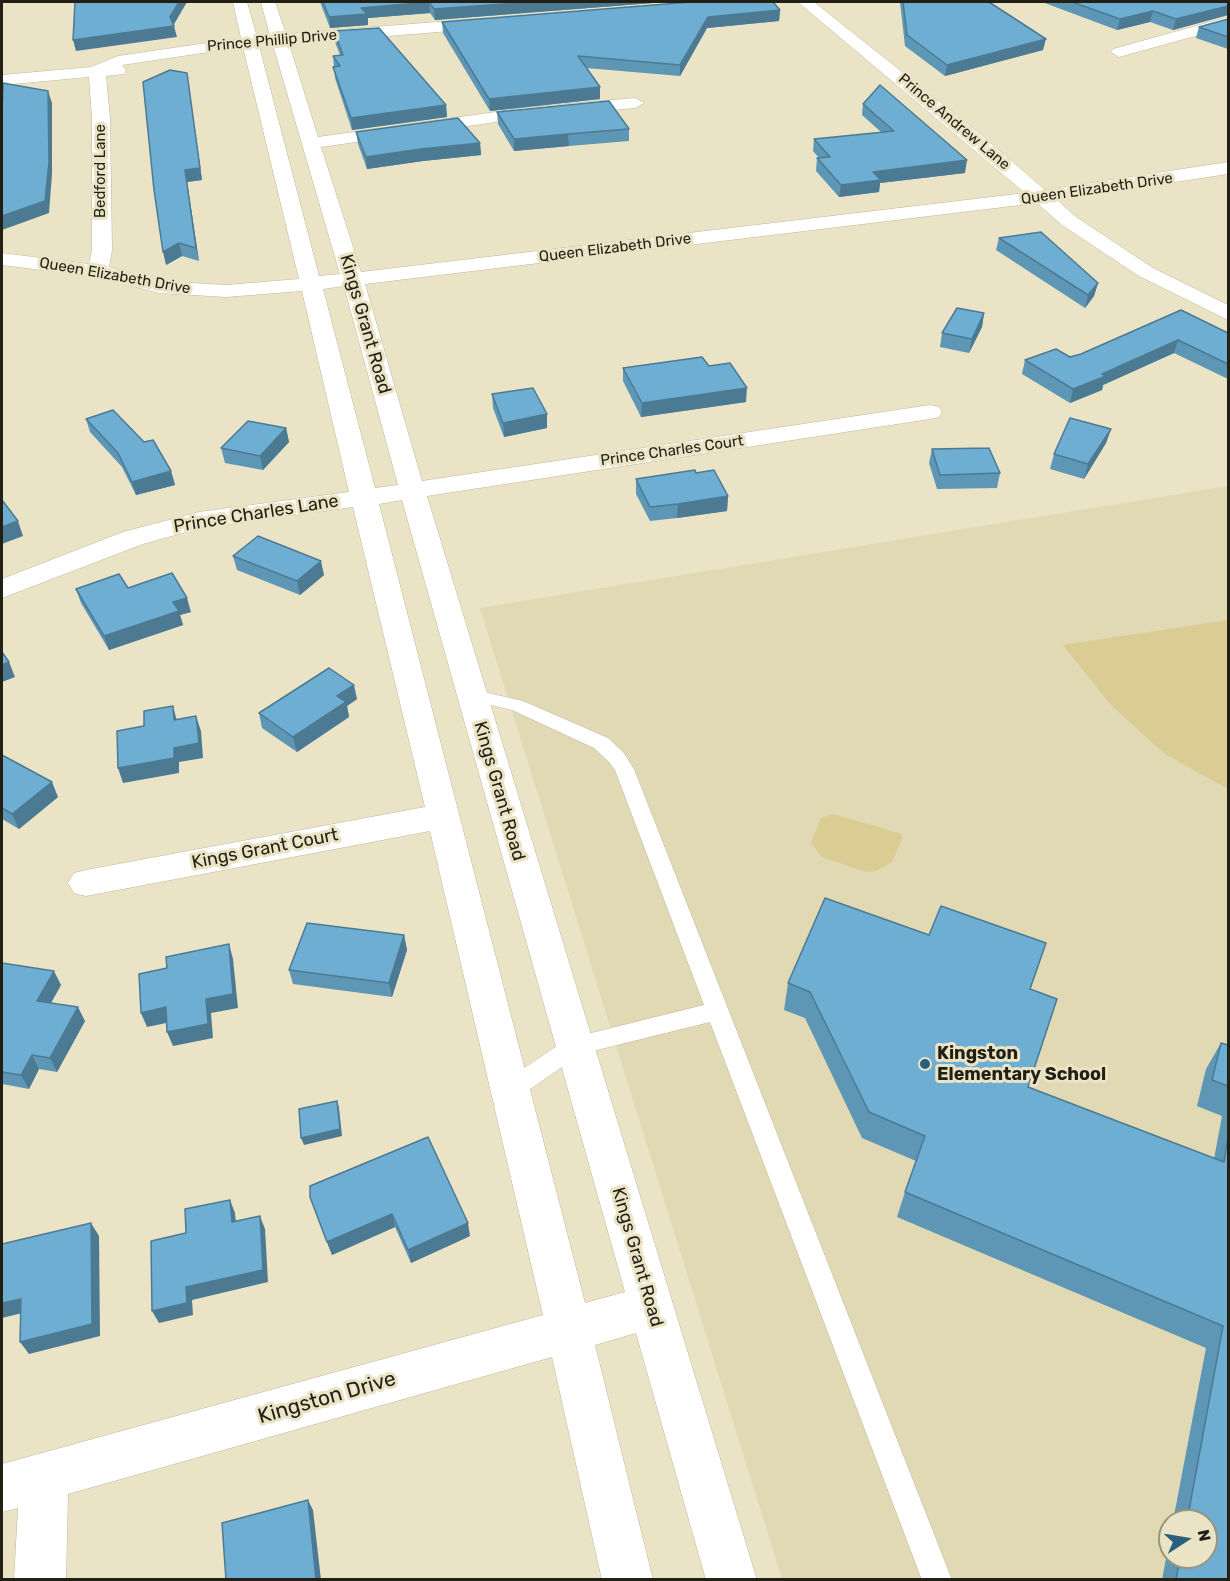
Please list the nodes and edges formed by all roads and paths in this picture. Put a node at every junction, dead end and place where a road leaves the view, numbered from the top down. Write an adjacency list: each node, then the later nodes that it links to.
1 (240, 2): 6 (street, Kings Grant Road)
2 (268, 2): 6 (street, Kings Grant Road)
3 (805, 2): 14 (street, Prince Andrew Lane)
4 (506, 22): 6 (street, Prince Phillip Drive)
5 (1228, 22): 7 (street)
6 (261, 51): 9 (street, Prince Phillip Drive); 12 (street, Kings Grant Road); 18 (street, Kings Grant Road)
7 (1119, 52)
8 (203, 63): 9 (street, Prince Phillip Drive)
9 (97, 70): 10 (street, Prince Phillip Drive); 16 (street, Bedford Lane)
10 (2, 80)
11 (635, 103): 12 (street)
12 (312, 143): 17 (street, Kings Grant Road)
13 (1228, 168): 14 (street, Queen Elizabeth Drive)
14 (1041, 197): 17 (street, Queen Elizabeth Drive); 19 (street, Prince Andrew Lane)
15 (2, 259): 16 (street, Queen Elizabeth Drive)
16 (98, 271): 18 (street, Queen Elizabeth Drive)
17 (353, 281): 18 (street, Queen Elizabeth Drive); 21 (street, Kings Grant Road)
18 (311, 285): 22 (street, Kings Grant Road)
19 (1228, 313)
20 (930, 412): 21 (street, Prince Charles Court)
21 (413, 491): 22 (street, Prince Charles Lane); 24 (street, Kings Grant Road)
22 (365, 498): 23 (street, Prince Charles Lane); 25 (street, Kings Grant Road)
23 (2, 589)
24 (471, 695): 27 (lane); 28 (street, Kings Grant Road)
25 (444, 816): 26 (street, Kings Grant Court); 29 (street, Kings Grant Road)
26 (86, 883)
27 (717, 1011): 28 (lane); 36 (lane)
28 (575, 1046): 29 (lane); 30 (street, Kings Grant Road)
29 (512, 1089): 31 (street, Kings Grant Road)
30 (651, 1307): 31 (street, Kingston Drive); 35 (street, Kings Grant Road)
31 (569, 1331): 32 (street, Kingston Drive); 34 (street, Kings Grant Road)
32 (23, 1482): 33 (street)
33 (40, 1580)
34 (628, 1580)
35 (732, 1580)
36 (937, 1580)

